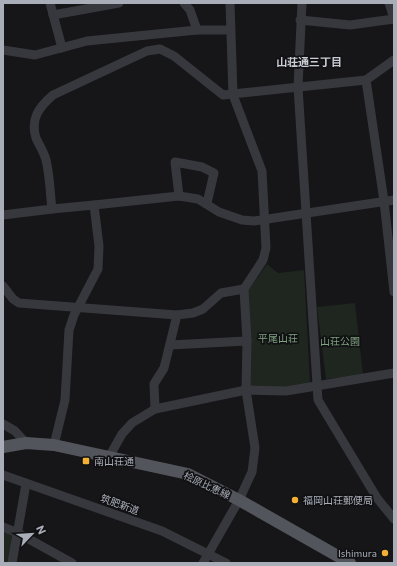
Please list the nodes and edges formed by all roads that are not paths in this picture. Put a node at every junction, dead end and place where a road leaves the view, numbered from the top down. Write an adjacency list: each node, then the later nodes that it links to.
1 (50, 3): 7 (street)
2 (119, 3): 7 (street)
3 (184, 3): 10 (street)
4 (230, 3): 11 (street)
5 (302, 3): 9 (street)
6 (389, 3): 8 (street)
7 (53, 15): 12 (street)
8 (394, 19): 9 (street)
9 (300, 20): 16 (street)
10 (197, 30): 11 (street); 12 (street)
11 (230, 30): 17 (street)
12 (62, 48): 13 (street)
13 (3, 50)
14 (394, 60): 15 (street)
15 (366, 80): 16 (street); 20 (street)
16 (298, 87): 17 (street); 24 (street)
17 (233, 95): 23 (street); 26 (street)
18 (179, 196): 21 (street); 21 (street); 22 (street)
19 (394, 200): 20 (street)
20 (384, 201): 24 (street); 29 (street)
21 (207, 203): 26 (street)
22 (94, 205): 23 (street); 30 (street)
23 (52, 209): 25 (street)
24 (306, 213): 26 (street); 35 (street)
25 (3, 215)
26 (265, 220): 28 (street)
27 (3, 286): 30 (street)
28 (244, 289): 31 (street); 32 (street)
29 (394, 292)
30 (77, 308): 31 (street); 40 (street)
31 (177, 315): 33 (street)
32 (247, 341): 33 (street); 36 (street)
33 (170, 345): 37 (street)
34 (394, 373): 35 (street)
35 (317, 386): 36 (street); 46 (street)
36 (246, 390): 37 (street); 45 (street)
37 (155, 409): 42 (street)
38 (3, 424): 39 (street)
39 (26, 443): 40 (main road, 桧原比恵線); 41 (main road, 桧原比恵線)
40 (54, 445): 42 (main road, 桧原比恵線)
41 (3, 447)
42 (109, 457): 45 (main road, 桧原比恵線)
43 (3, 475): 44 (street, 筑肥新道)
44 (26, 484): 48 (street); 49 (street, 筑肥新道)
45 (239, 500): 49 (street); 54 (main road, 桧原比恵線)
46 (394, 519)
47 (3, 527): 48 (street)
48 (18, 533): 50 (street); 51 (street)
49 (208, 553): 52 (street); 53 (street, 筑肥新道)
50 (12, 563)
51 (72, 563)
52 (203, 563)
53 (226, 563)
54 (350, 563)

